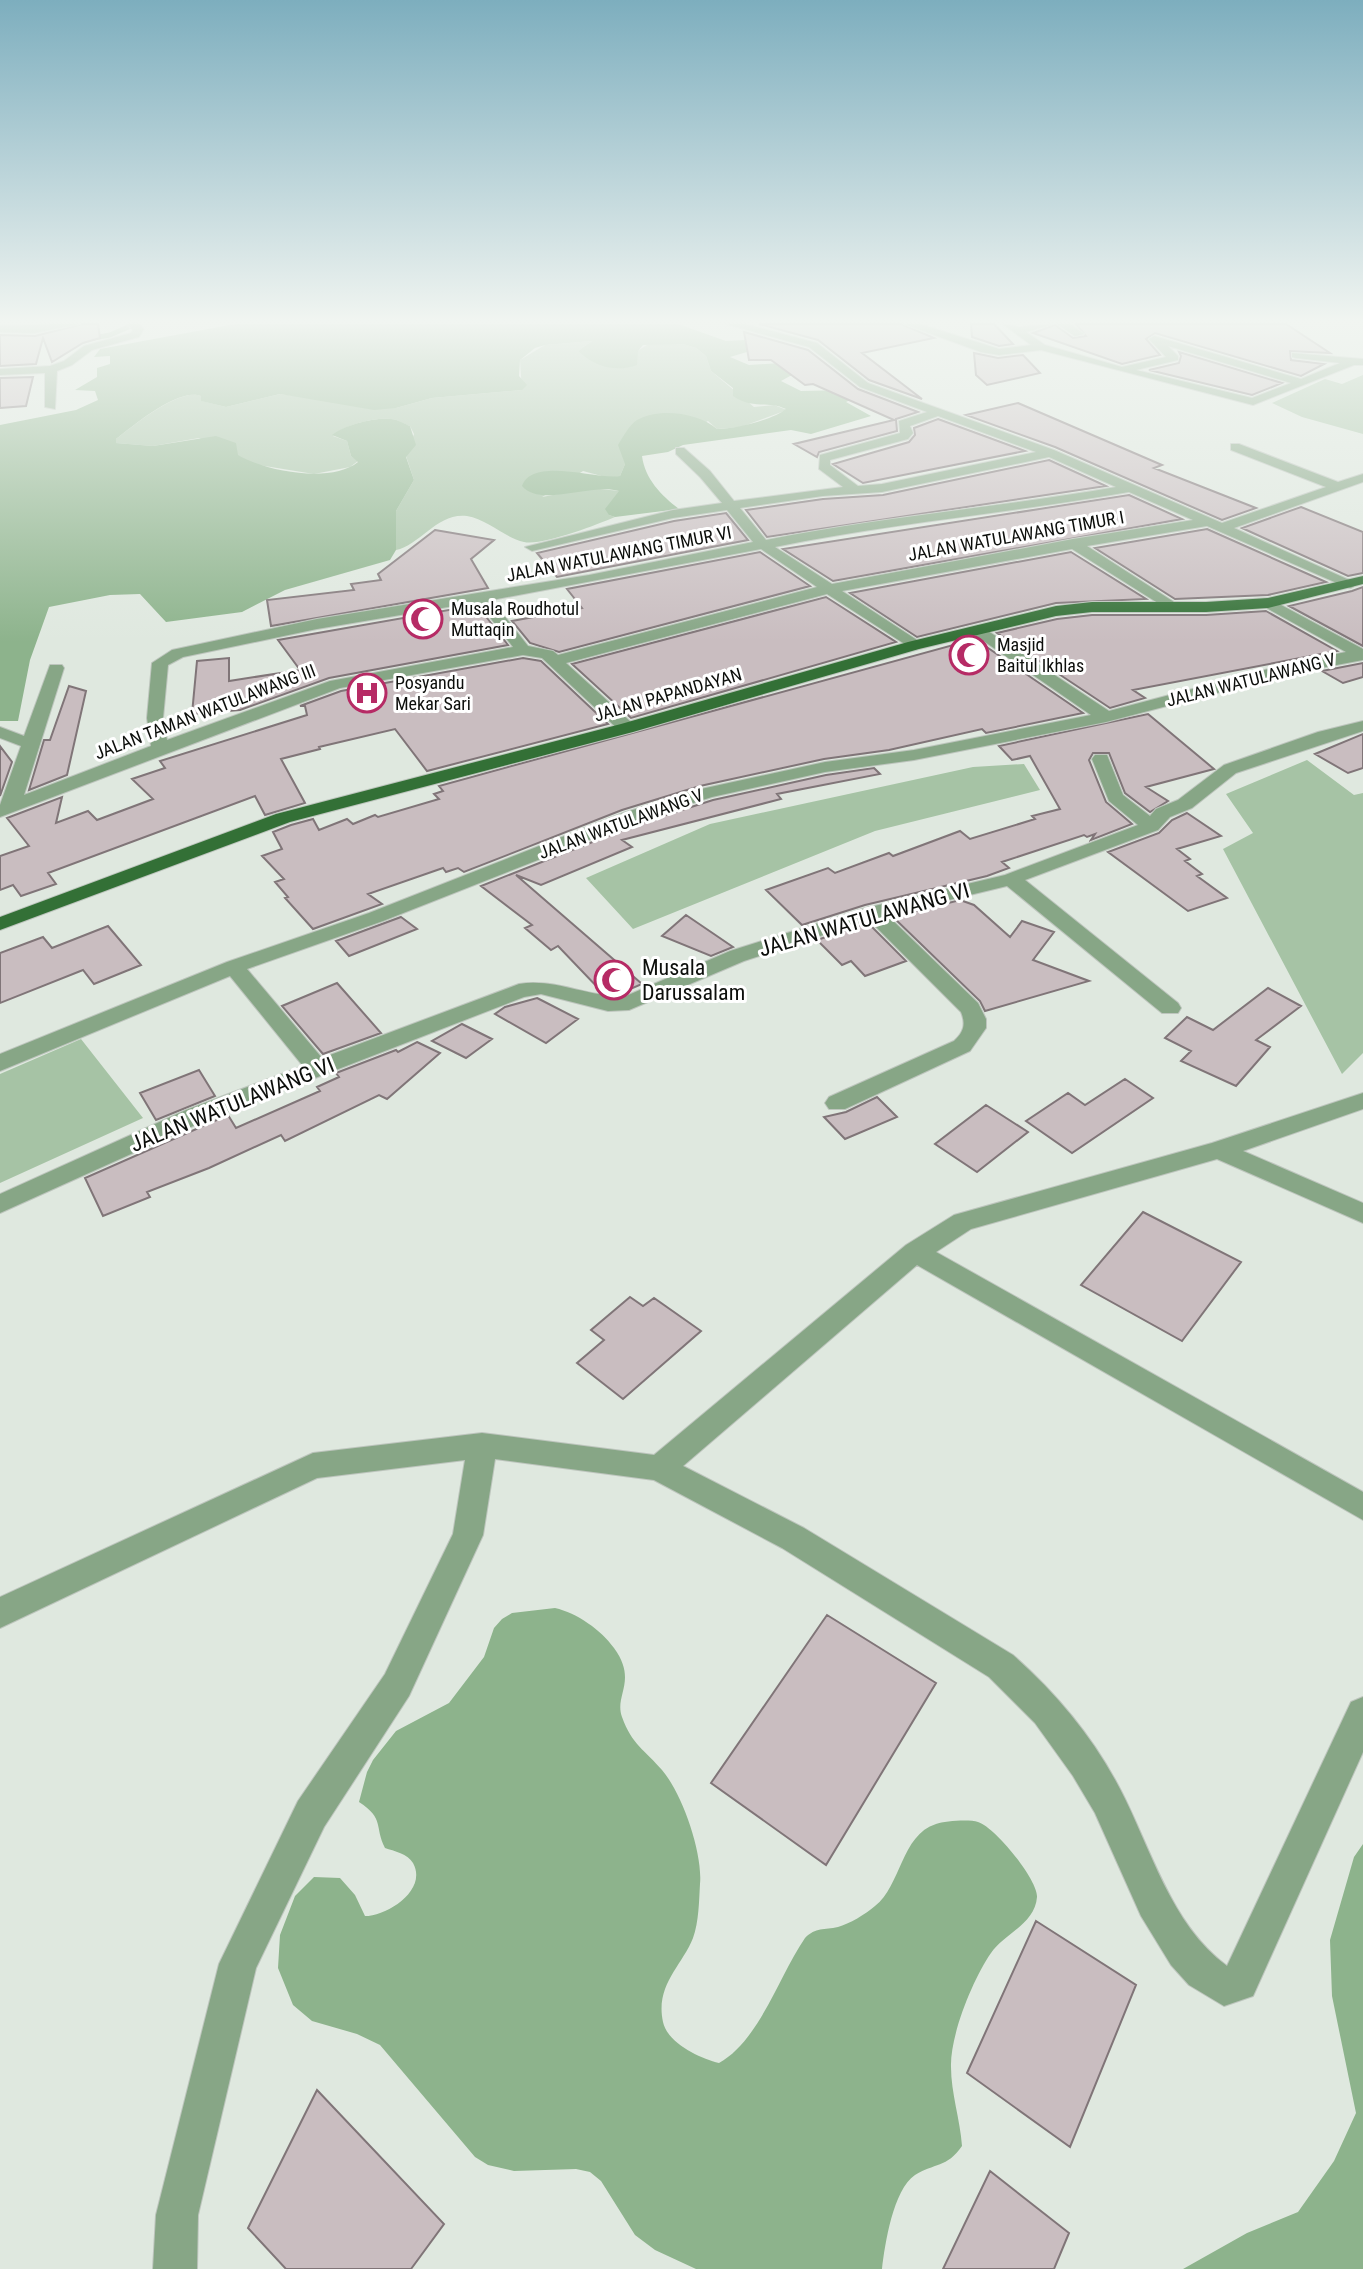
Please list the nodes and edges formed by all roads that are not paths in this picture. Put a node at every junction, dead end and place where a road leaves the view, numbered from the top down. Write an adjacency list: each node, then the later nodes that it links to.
1 (906, 430): 9 (street)
2 (987, 430): 5 (street)
3 (1235, 447): 7 (street)
4 (680, 451): 10 (street)
5 (1050, 453): 8 (street); 9 (street)
6 (1363, 478): 7 (street)
7 (1338, 487): 12 (street)
8 (1130, 488): 11 (street); 14 (street, JALAN WATULAWANG TIMUR VI)
9 (854, 489): 10 (street)
10 (731, 505): 14 (street); 15 (street)
11 (1208, 522): 12 (street); 13 (street, JALAN WATULAWANG TIMUR I)
12 (1223, 527): 16 (street)
13 (1073, 543): 17 (street, JALAN WATULAWANG TIMUR I); 20 (street)
14 (762, 544): 17 (street); 18 (street, JALAN WATULAWANG TIMUR VI)
15 (532, 547)
16 (1357, 582): 19 (main road, JALAN PAPANDAYAN)
17 (832, 588): 22 (street); 25 (street, JALAN WATULAWANG TIMUR I)
18 (483, 598): 23 (street); 32 (street, JALAN WATULAWANG TIMUR VI)
19 (1268, 603): 20 (main road, JALAN PAPANDAYAN); 24 (street)
20 (1169, 605): 21 (main road, JALAN PAPANDAYAN)
21 (977, 630): 22 (main road, JALAN PAPANDAYAN); 27 (street)
22 (914, 645): 29 (main road, JALAN PAPANDAYAN)
23 (523, 650): 25 (street); 32 (street, JALAN TAMAN WATULAWANG III)
24 (1362, 654): 27 (street, JALAN WATULAWANG V)
25 (555, 661): 29 (street)
26 (56, 668): 31 (street)
27 (1106, 717): 39 (street, JALAN WATULAWANG V)
28 (1363, 726): 35 (street, JALAN WATULAWANG VI)
29 (627, 728): 38 (main road, JALAN PAPANDAYAN)
30 (0, 732): 31 (street)
31 (30, 744): 34 (street)
32 (160, 751): 34 (street, JALAN TAMAN WATULAWANG III)
33 (1101, 759): 35 (street)
34 (6, 809)
35 (1151, 826): 36 (street, JALAN WATULAWANG VI)
36 (1011, 879): 37 (street, JALAN WATULAWANG VI); 40 (street)
37 (873, 912): 42 (street, JALAN WATULAWANG VI); 44 (street)
38 (0, 924)
39 (234, 967): 41 (street, JALAN WATULAWANG V); 42 (street)
40 (1170, 1008)
41 (0, 1063)
42 (317, 1068): 46 (street, JALAN WATULAWANG VI)
43 (1363, 1101): 45 (street)
44 (837, 1103)
45 (1219, 1150): 47 (street); 48 (street)
46 (0, 1204)
47 (1363, 1214)
48 (915, 1252): 50 (street); 51 (street)
49 (482, 1445): 50 (street); 52 (street); 54 (street)
50 (659, 1468): 53 (street)
51 (1363, 1507)
52 (0, 1613)
53 (1363, 1714)
54 (175, 2269)

